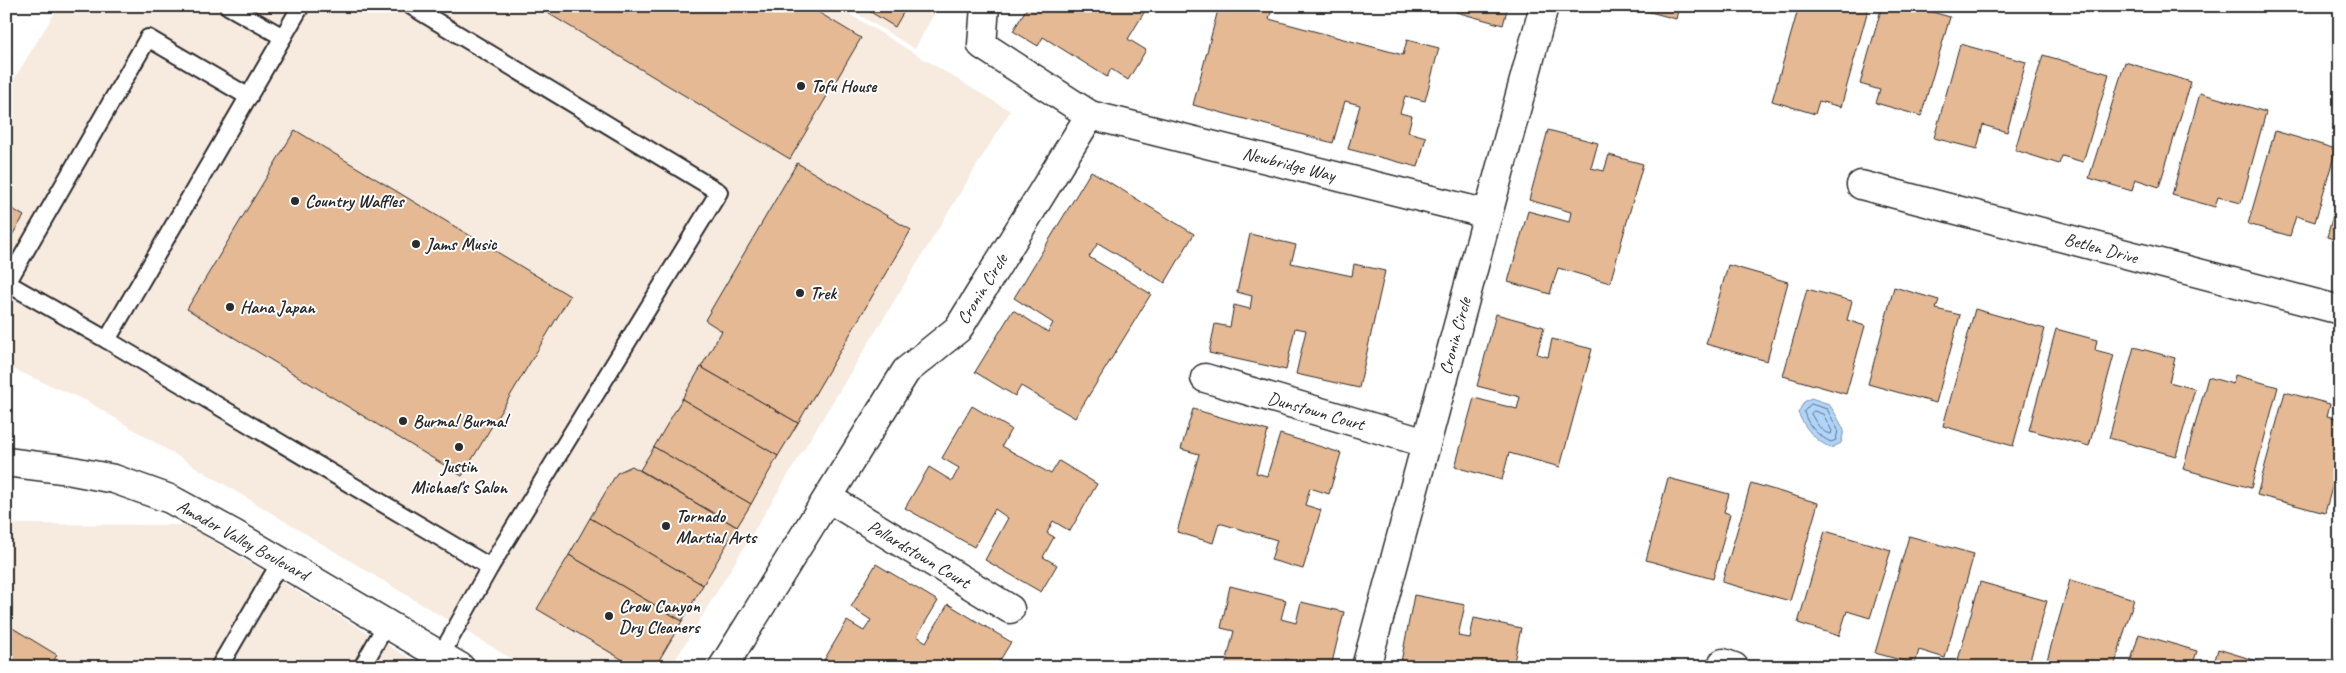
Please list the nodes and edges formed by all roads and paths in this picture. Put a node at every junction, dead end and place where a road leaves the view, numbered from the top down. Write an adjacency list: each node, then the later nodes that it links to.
1 (228, 6): 6 (lane)
2 (301, 6): 6 (lane)
3 (411, 6): 18 (lane)
4 (986, 6): 8 (street)
5 (1544, 6): 10 (street, Cronin Circle)
6 (283, 37): 7 (lane)
7 (248, 97): 12 (lane); 12 (lane)
8 (1090, 115): 10 (street, Newbridge Way); 16 (street, Cronin Circle)
9 (1861, 185): 11 (street, Betlen Drive)
10 (1488, 214): 14 (street, Cronin Circle)
11 (2340, 310)
12 (107, 340): 18 (lane)
13 (1205, 378): 14 (street, Dunstown Court)
14 (1426, 443): 25 (street, Cronin Circle)
15 (6, 462): 17 (street, Amador Valley Boulevard)
16 (828, 498): 19 (street, Pollardstown Court); 24 (street, Cronin Circle)
17 (281, 561): 20 (street, Amador Valley Boulevard); 22 (lane)
18 (490, 567): 21 (lane)
19 (1010, 609)
20 (387, 623): 21 (street, Amador Valley Boulevard); 23 (lane)
21 (451, 661)
22 (219, 667)
23 (362, 667)
24 (723, 667)
25 (1366, 667)

